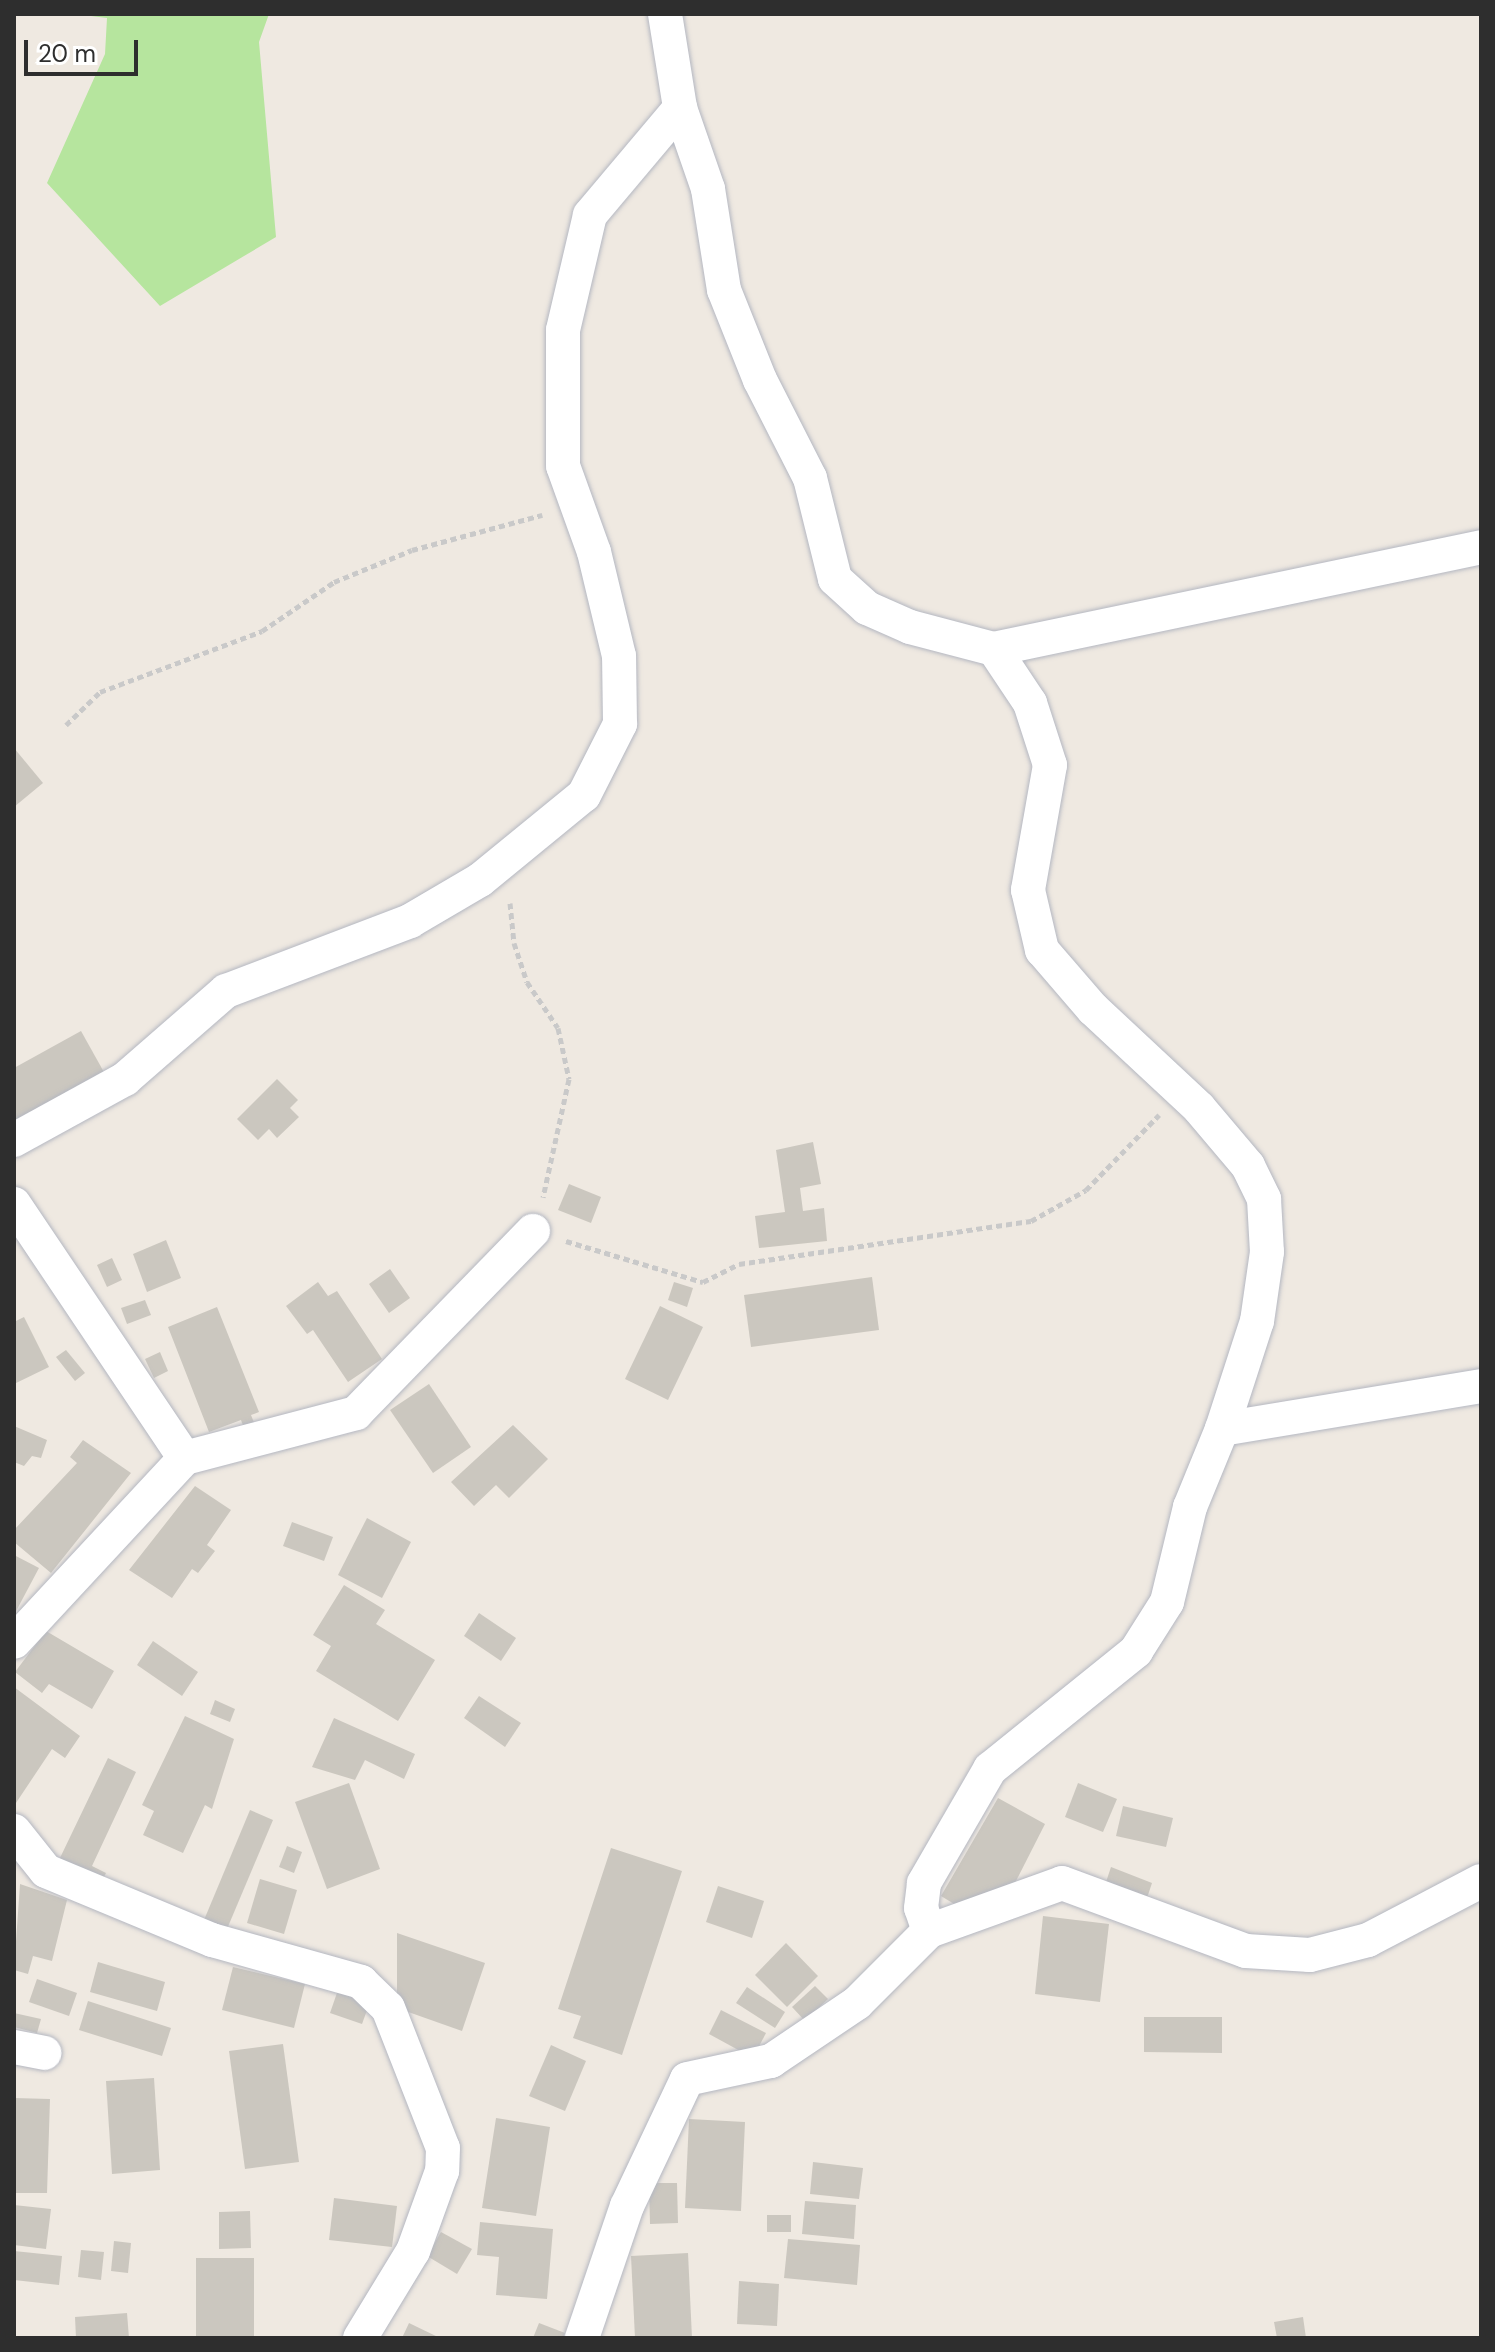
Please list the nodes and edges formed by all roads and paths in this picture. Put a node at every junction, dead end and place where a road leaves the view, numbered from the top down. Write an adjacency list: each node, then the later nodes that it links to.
1 (665, 14): 2 (street)
2 (680, 108): 3 (street); 5 (street)
3 (579, 509): 6 (path); 7 (street)
4 (1481, 547): 5 (street)
5 (994, 649): 8 (street)
6 (66, 725)
7 (523, 848): 9 (street); 11 (path)
8 (1182, 1092): 11 (path); 13 (street)
9 (14, 1140)
10 (14, 1204): 14 (street)
11 (533, 1231): 14 (street)
12 (1481, 1386): 13 (street)
13 (1222, 1429): 18 (street)
14 (185, 1458): 15 (street)
15 (14, 1642)
16 (14, 1831): 19 (street)
17 (1481, 1881): 18 (street)
18 (929, 1931): 20 (street)
19 (360, 2338)
20 (582, 2338)

